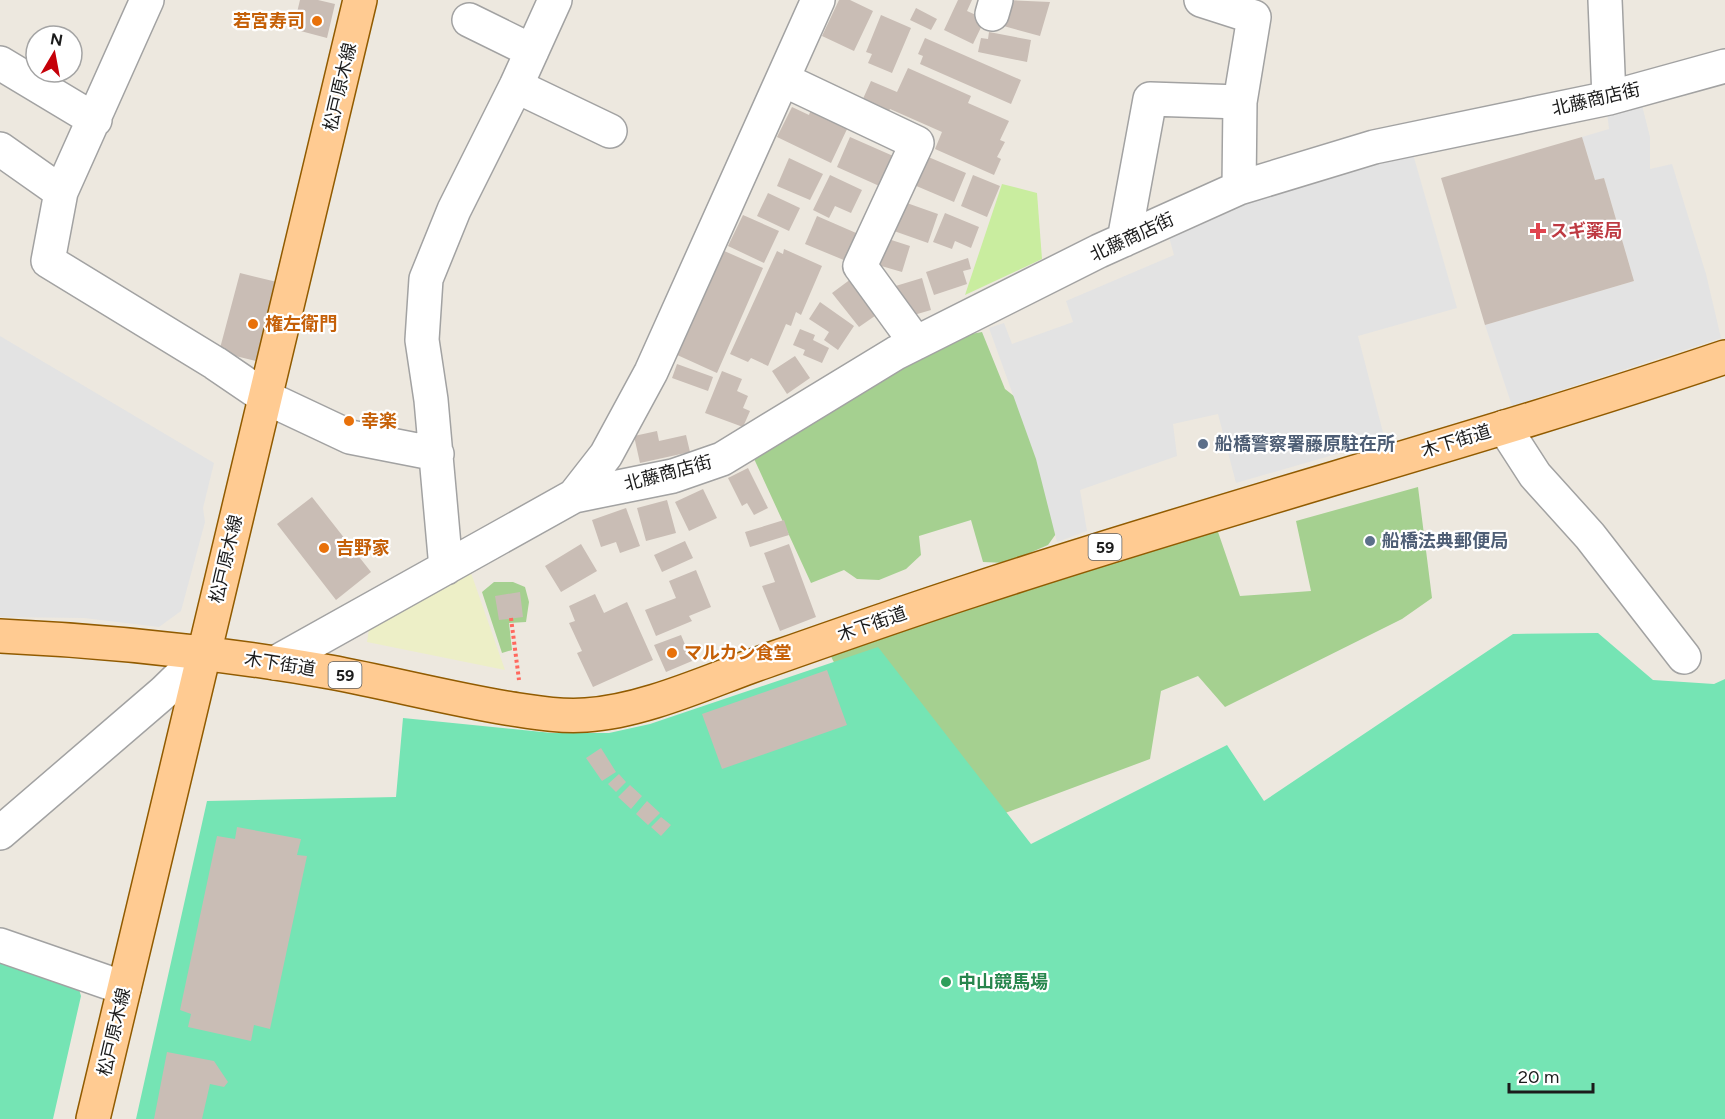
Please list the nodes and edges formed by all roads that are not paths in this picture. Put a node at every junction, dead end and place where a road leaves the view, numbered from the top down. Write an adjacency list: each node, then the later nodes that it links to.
1 (147, 0): 16 (street)
2 (360, 0): 24 (main road, 松戸原木線)
3 (555, 0): 9 (street)
4 (818, 0): 12 (street, 北藤商店街)
5 (1201, 0): 7 (street)
6 (1605, 0): 14 (street)
7 (1257, 9): 15 (street)
8 (469, 20): 9 (street)
9 (532, 51): 13 (street)
10 (0, 63): 16 (street)
11 (1725, 66): 14 (street, 北藤商店街)
12 (784, 80): 22 (street); 27 (street, 北藤商店街)
13 (516, 86): 17 (street); 26 (street)
14 (1609, 98): 19 (street, 北藤商店街)
15 (1240, 102): 19 (street); 21 (street)
16 (95, 120): 20 (street)
17 (610, 131)
18 (0, 149): 20 (street)
19 (1239, 188): 21 (street, 北藤商店街)
20 (61, 192): 24 (street)
21 (1124, 240): 22 (street, 北藤商店街)
22 (916, 343): 27 (street, 北藤商店街)
23 (1725, 357): 25 (main road, 木下街道 / 59)
24 (265, 397): 26 (street); 30 (main road, 松戸原木線)
25 (1504, 427): 31 (street); 32 (main road, 木下街道 / 59)
26 (436, 454): 28 (street)
27 (574, 496): 28 (street, 北藤商店街)
28 (446, 568): 32 (street, 北藤商店街)
29 (0, 636): 30 (main road, 木下街道 / 59)
30 (204, 653): 32 (main road, 木下街道 / 59); 33 (street); 35 (main road, 松戸原木線)
31 (1684, 657)
32 (275, 663)
33 (0, 833)
34 (0, 945): 35 (street)
35 (124, 988): 36 (main road, 松戸原木線)
36 (93, 1119)

